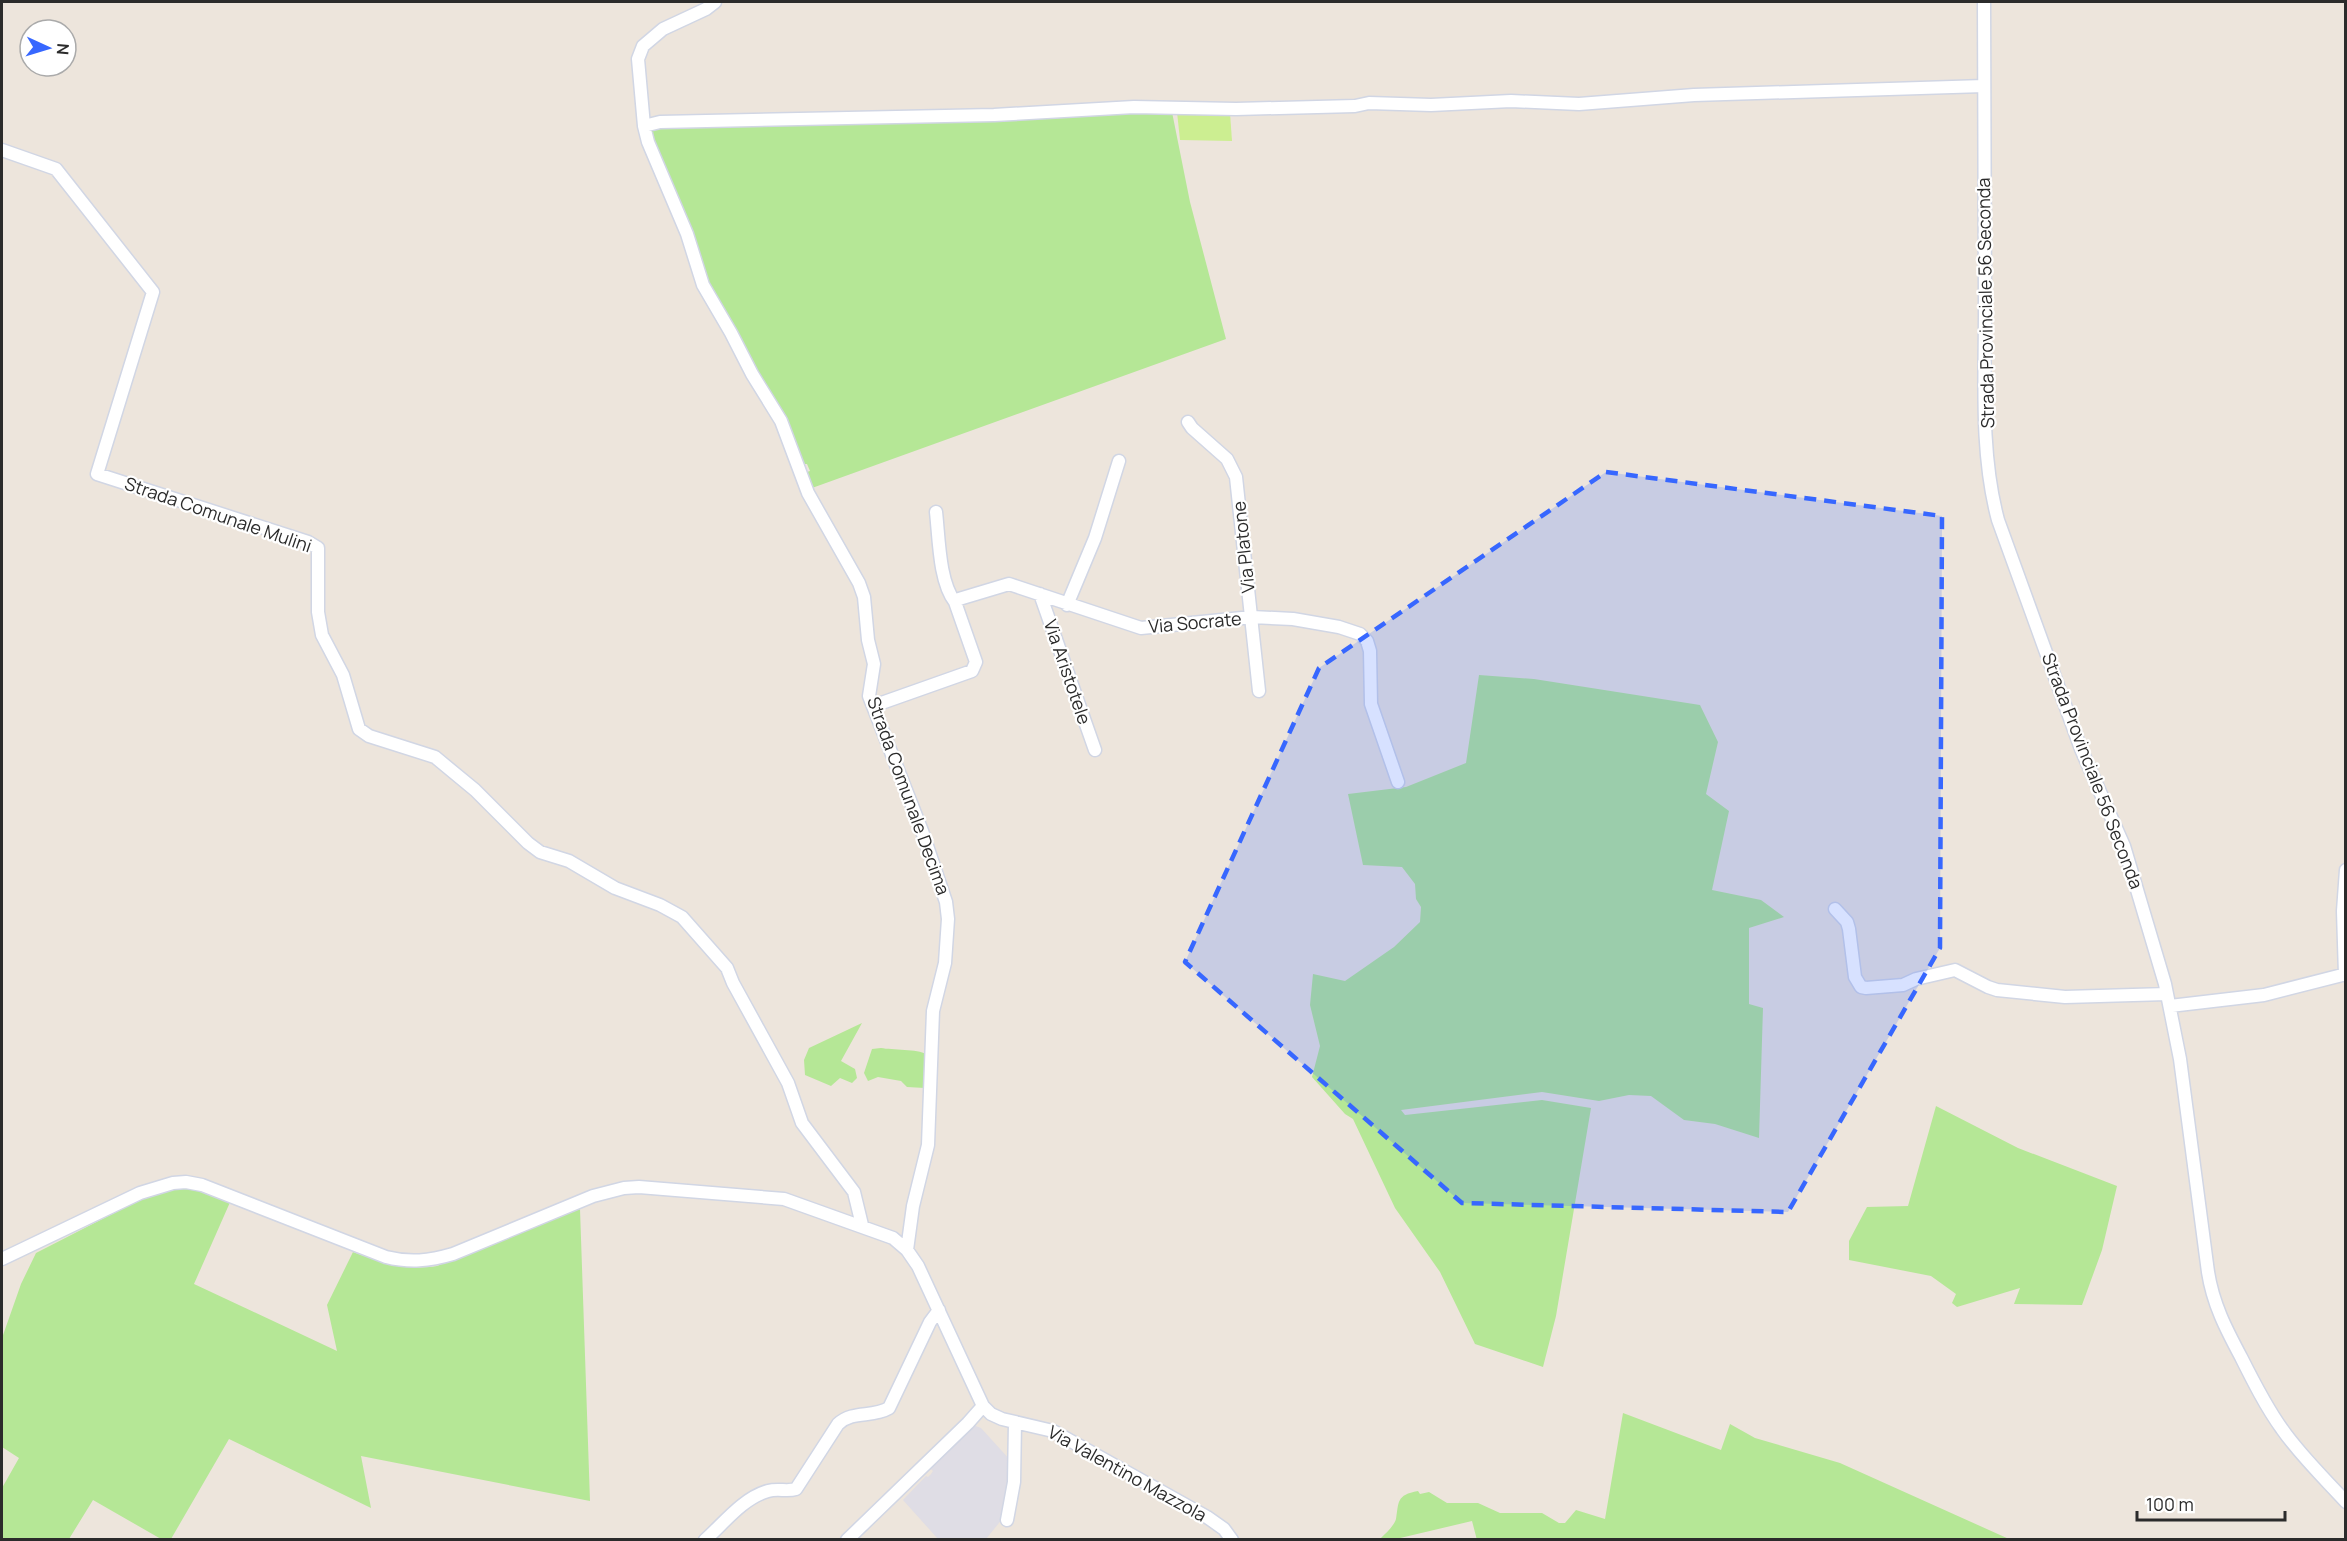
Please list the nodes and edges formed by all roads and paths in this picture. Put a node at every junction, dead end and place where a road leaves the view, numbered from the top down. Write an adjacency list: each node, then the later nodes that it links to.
1 (715, 2): 4 (street, Strada Comunale Decima)
2 (1984, 2): 3 (street, Strada Provinciale 56 Seconda)
3 (1984, 86): 4 (street); 20 (street, Strada Provinciale 56 Seconda)
4 (644, 126): 14 (street, Strada Comunale Decima)
5 (2, 150): 21 (street, Strada Comunale Mulini)
6 (1188, 422): 12 (street, Via Platone)
7 (1119, 461): 11 (street)
8 (936, 512): 10 (street)
9 (1040, 594): 10 (street, Via Socrate); 11 (street, Via Socrate); 15 (street, Via Aristotele)
10 (955, 602): 14 (street)
11 (1067, 605): 12 (street, Via Socrate)
12 (1252, 617): 13 (street, Via Platone); 16 (street, Via Socrate)
13 (1259, 691)
14 (873, 706): 22 (street, Strada Comunale Decima)
15 (1095, 750)
16 (1398, 782)
17 (2346, 870): 19 (street)
18 (1835, 909): 20 (street)
19 (2345, 974): 20 (street)
20 (2169, 1000): 27 (street, Strada Provinciale 56 Seconda)
21 (862, 1225): 22 (street); 23 (street)
22 (907, 1250): 24 (street)
23 (2, 1259)
24 (939, 1310): 25 (street); 29 (street)
25 (983, 1406): 26 (street, Via Valentino Mazzola); 30 (street)
26 (1015, 1422): 28 (street); 31 (street, Via Valentino Mazzola)
27 (2345, 1501)
28 (1007, 1520)
29 (705, 1539)
30 (847, 1539)
31 (1232, 1539)

